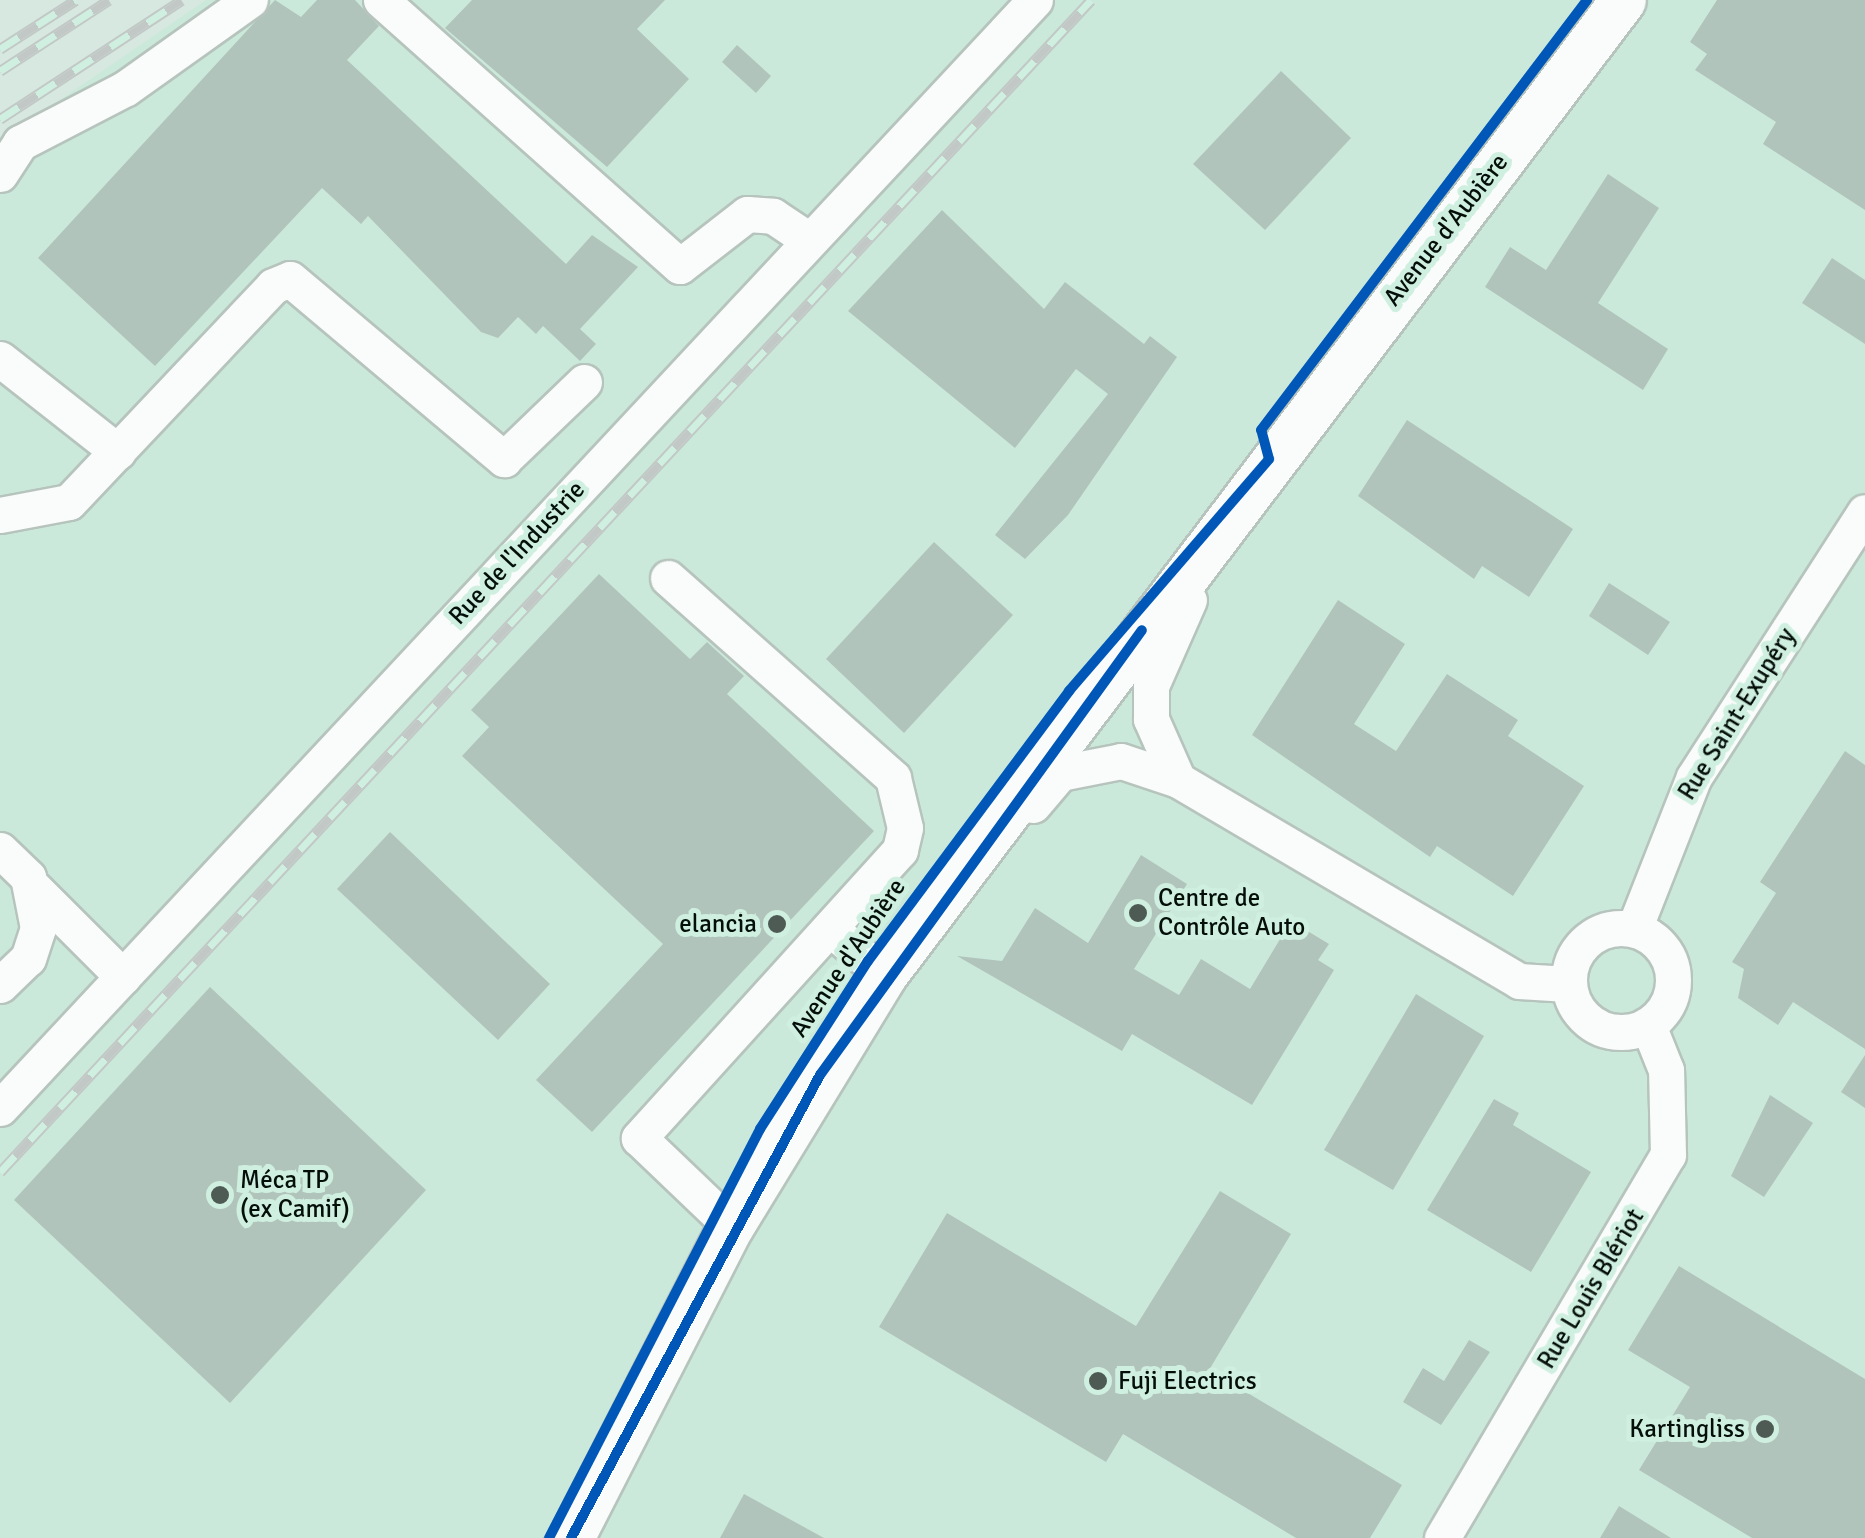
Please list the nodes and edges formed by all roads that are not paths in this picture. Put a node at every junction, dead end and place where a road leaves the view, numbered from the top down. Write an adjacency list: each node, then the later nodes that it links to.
1 (250, 0): 5 (street)
2 (381, 0): 6 (street)
3 (1036, 0): 6 (street, Rue de l'Industrie)
4 (1623, 0): 10 (main road, Avenue d'Aubière)
5 (0, 174)
6 (809, 240): 24 (street, Rue de l'Industrie)
7 (3, 364): 9 (street)
8 (584, 382): 9 (street)
9 (118, 452): 12 (street)
10 (1269, 459): 14 (main road, Avenue d'Aubière); 15 (street, Avenue d'Aubière)
11 (1865, 512): 21 (street, Rue Saint-Exupéry)
12 (0, 516)
13 (668, 578): 20 (street)
14 (1078, 703): 15 (street); 16 (street); 23 (main road, Avenue d'Aubière)
15 (1151, 719): 17 (street)
16 (1121, 761): 17 (street); 23 (street, Avenue d'Aubière)
17 (1178, 780): 25 (street)
18 (0, 850): 19 (street)
19 (20, 881): 22 (street); 24 (street)
20 (830, 928): 23 (street); 29 (street)
21 (1634, 928): 25 (street); 27 (street)
22 (14, 966): 26 (street)
23 (876, 968): 29 (main road, Avenue d'Aubière)
24 (122, 976): 28 (street, Rue de l'Industrie)
25 (1568, 984): 27 (street)
26 (0, 985)
27 (1648, 1024): 32 (street, Rue Louis Blériot)
28 (0, 1108)
29 (723, 1222): 30 (main road, Avenue d'Aubière); 31 (main road, Avenue d'Aubière)
30 (549, 1538)
31 (571, 1538)
32 (1442, 1538)

